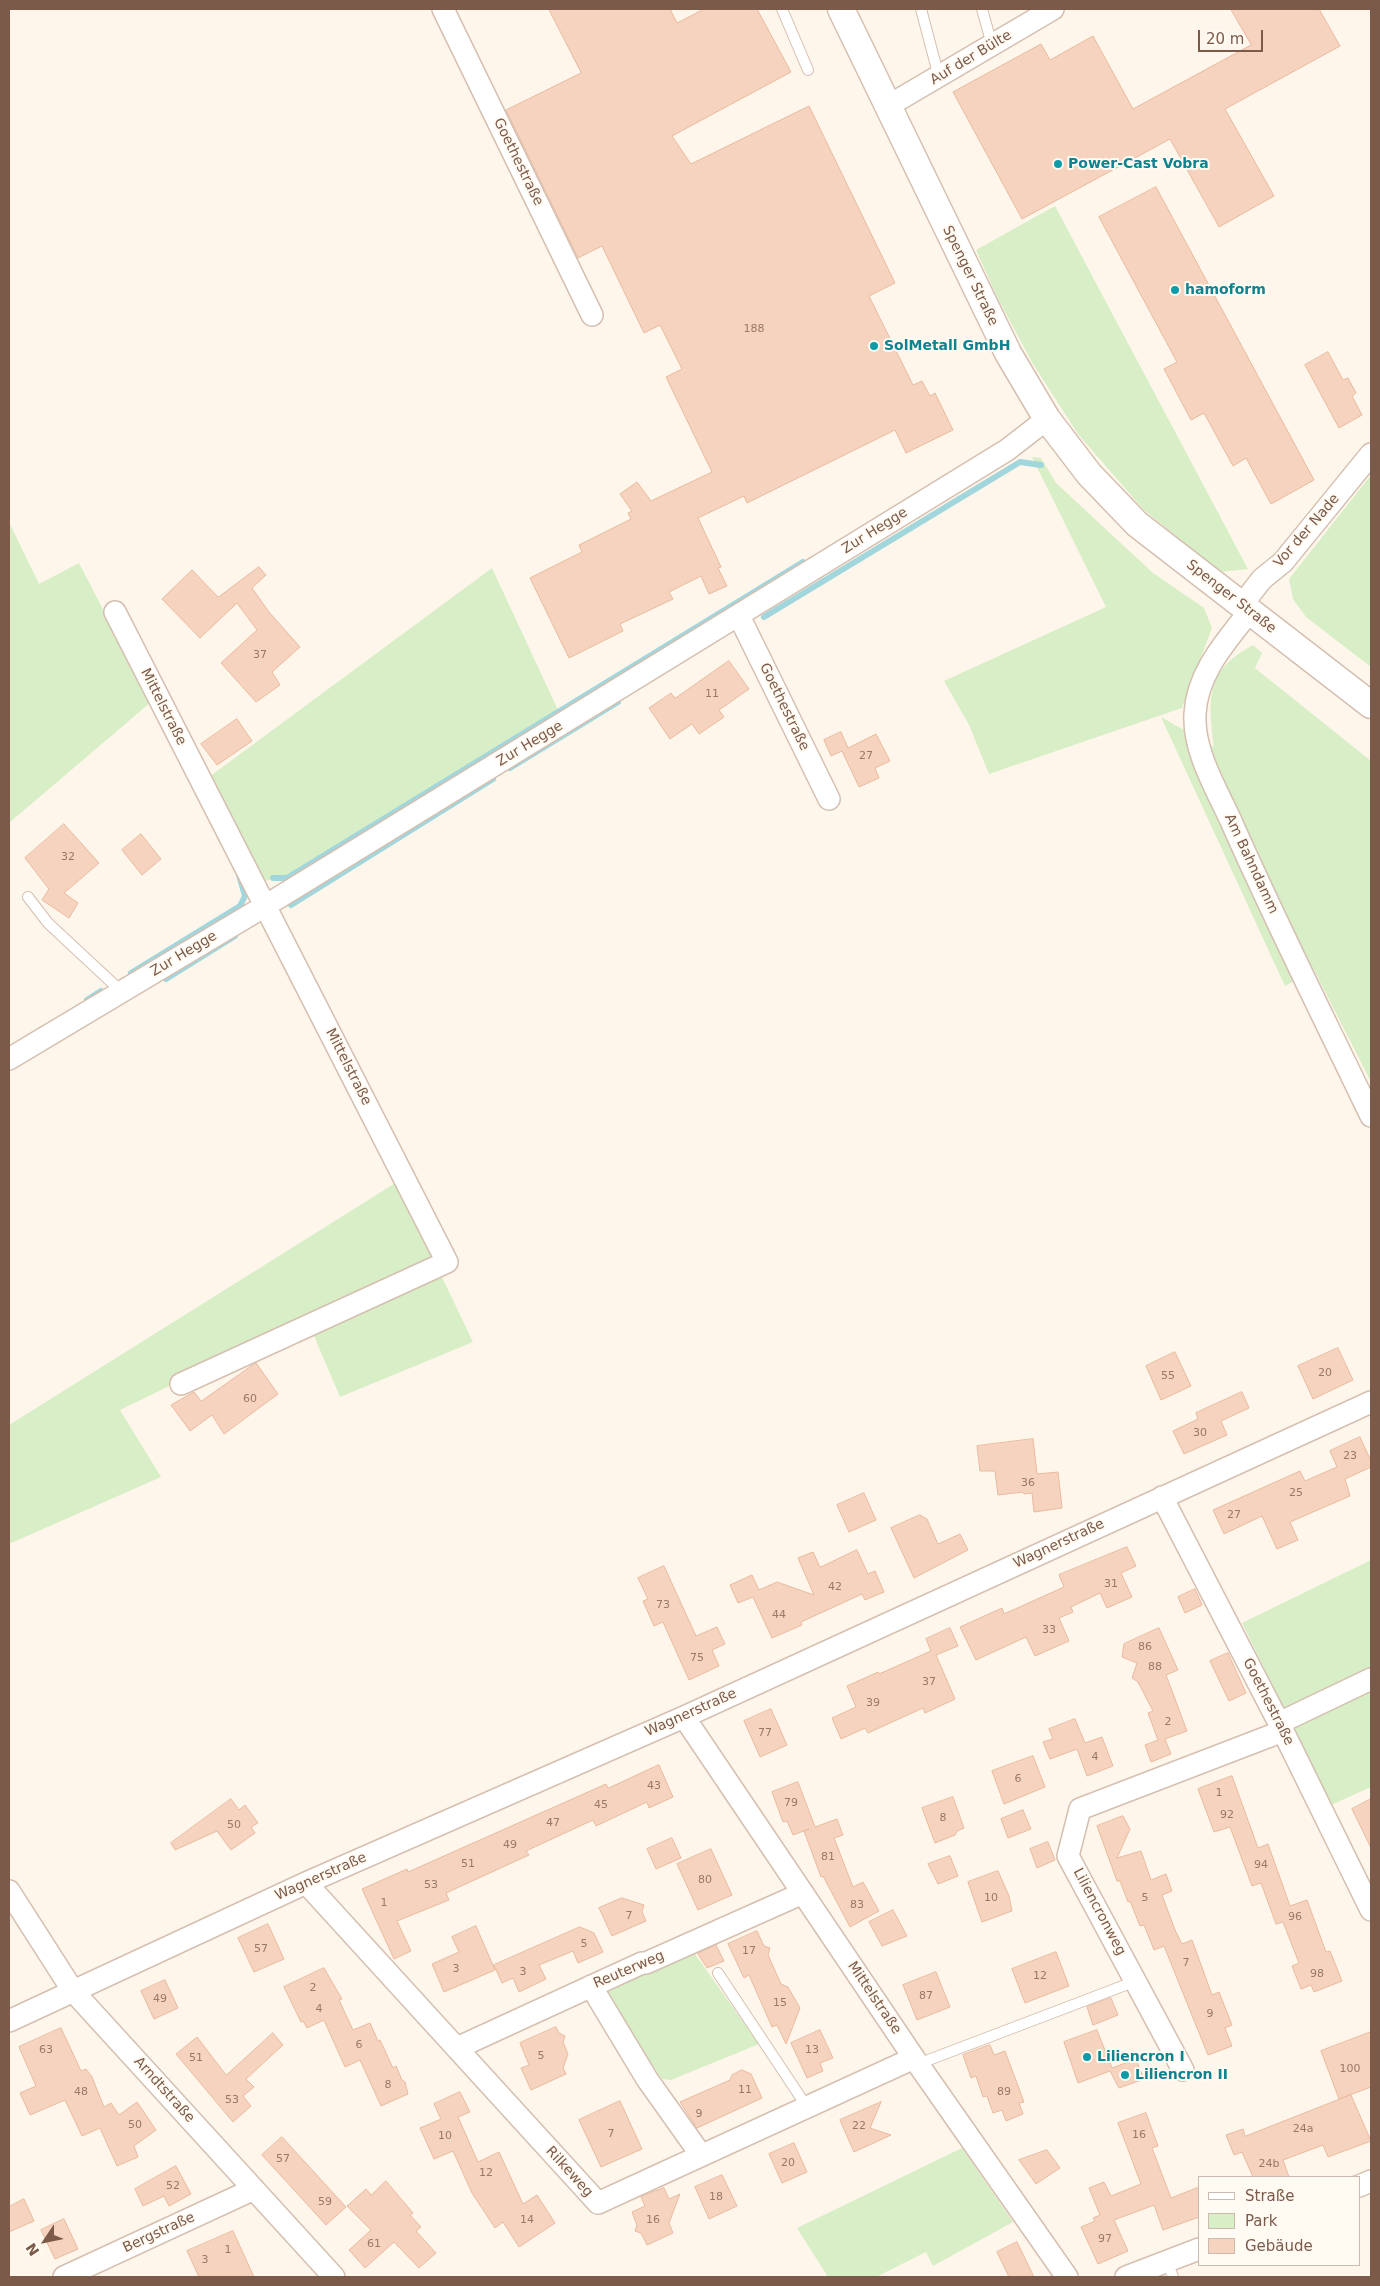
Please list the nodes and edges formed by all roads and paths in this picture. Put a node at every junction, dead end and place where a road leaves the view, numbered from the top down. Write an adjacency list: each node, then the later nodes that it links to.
1 (443, 9): 11 (street, Goethestraße)
2 (782, 9): 8 (lane)
3 (841, 9): 10 (street, Spenger Straße)
4 (921, 9): 9 (lane)
5 (982, 9): 7 (lane)
6 (1053, 9): 7 (street, Auf der Bülte)
7 (992, 46): 9 (street, Auf der Bülte)
8 (808, 70)
9 (939, 77): 10 (street, Auf der Bülte)
10 (888, 106): 12 (street, Spenger Straße)
11 (592, 315)
12 (1046, 420): 14 (street, Spenger Straße); 16 (street, Zur Hegge)
13 (1371, 454): 14 (street, Vor der Nade)
14 (1245, 609): 17 (street, Spenger Straße); 23 (street, Am Bahndamm)
15 (115, 612): 20 (street, Mittelstraße)
16 (739, 616): 18 (street, Goethestraße); 20 (street, Zur Hegge)
17 (1371, 705)
18 (829, 799)
19 (28, 897): 21 (lane)
20 (265, 906): 21 (street, Zur Hegge); 24 (street, Mittelstraße)
21 (122, 992): 22 (street, Zur Hegge)
22 (9, 1059)
23 (1371, 1116)
24 (181, 1384)
25 (1371, 1402): 26 (street, Wagnerstraße)
26 (1162, 1497): 28 (street, Wagnerstraße); 29 (street, Goethestraße)
27 (1371, 1678): 29 (street)
28 (684, 1717): 30 (street, Wagnerstraße); 32 (street, Mittelstraße)
29 (1281, 1727): 33 (street, Goethestraße); 35 (street, Liliencronweg)
30 (306, 1883): 37 (street, Wagnerstraße); 39 (street, Rilkeweg)
31 (9, 1891): 37 (street, Arndtstraße)
32 (803, 1893): 36 (street, Reuterweg); 40 (street, Mittelstraße)
33 (1371, 1910)
34 (718, 1973): 42 (lane)
35 (1136, 1980): 40 (lane); 41 (street, Liliencronweg)
36 (591, 1986): 39 (street, Reuterweg); 43 (street)
37 (74, 1992): 38 (street, Wagnerstraße); 44 (street, Arndtstraße)
38 (9, 2021)
39 (457, 2048): 43 (street, Rilkeweg)
40 (916, 2061): 42 (street, Rilkeweg); 49 (street, Mittelstraße)
41 (1183, 2070)
42 (807, 2107): 43 (street, Rilkeweg)
43 (701, 2156)
44 (254, 2189): 47 (street, Bergstraße); 48 (street, Arndtstraße)
45 (1198, 2250): 46 (street)
46 (1170, 2269): 50 (street)
47 (64, 2277)
48 (334, 2277)
49 (1067, 2277)
50 (1126, 2277)

